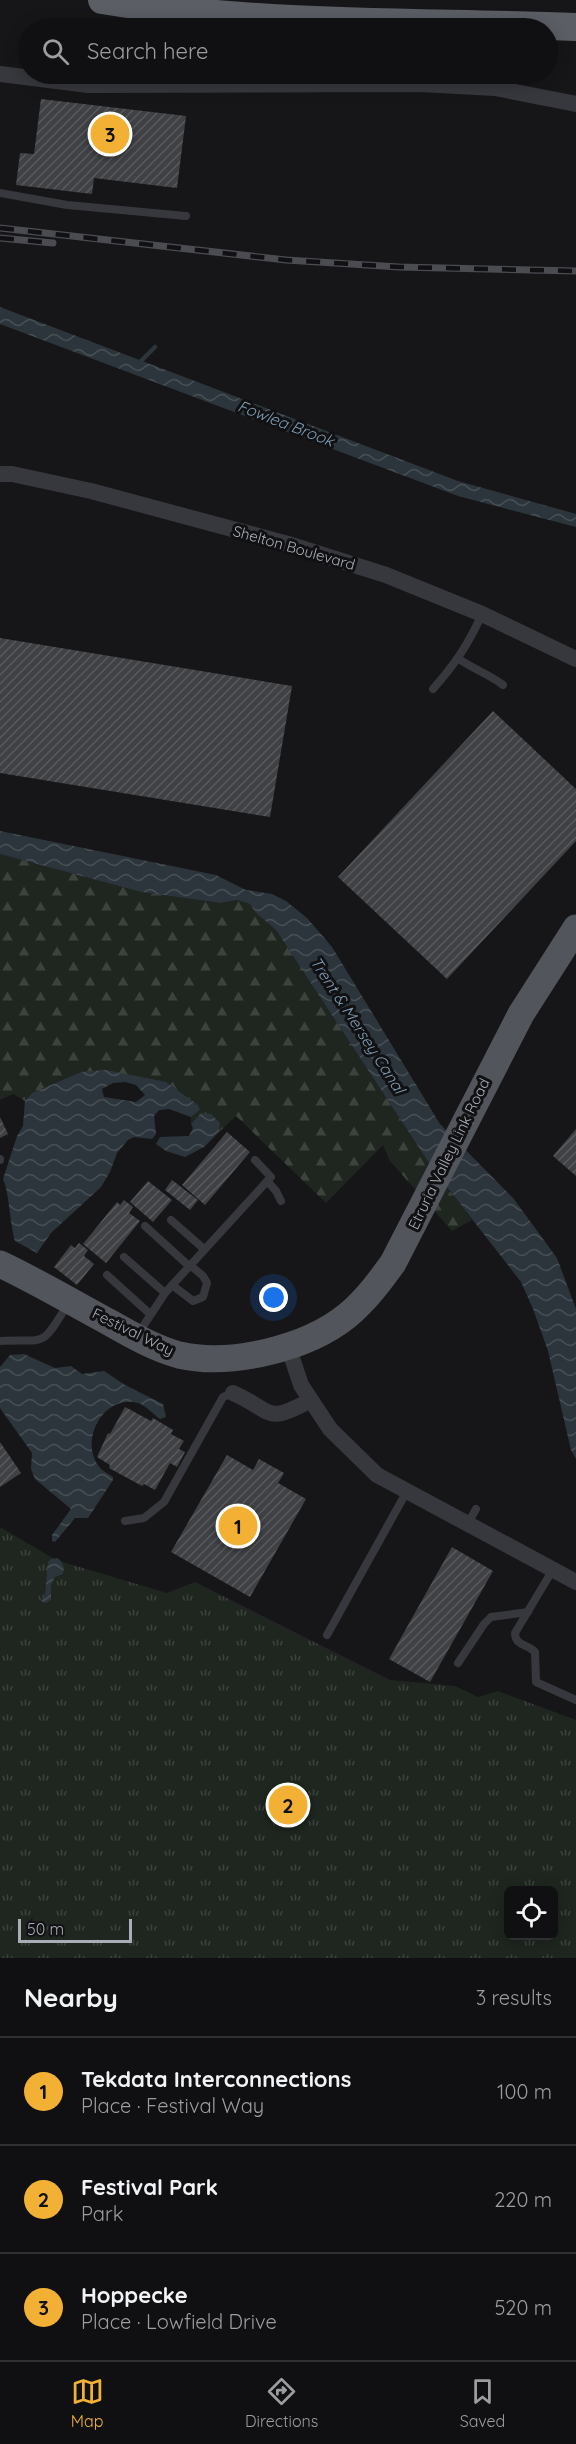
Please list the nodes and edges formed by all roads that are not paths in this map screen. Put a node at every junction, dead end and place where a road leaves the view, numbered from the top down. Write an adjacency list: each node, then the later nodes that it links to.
1 (102, 0): 2 (highway)
2 (319, 18)
3 (558, 26): 4 (highway)
4 (576, 27)
5 (0, 74): 6 (street)
6 (18, 76)
7 (73, 84): 9 (street)
8 (421, 84): 10 (street)
9 (421, 84)
10 (576, 104)
11 (0, 193): 12 (lane)
12 (186, 216)
13 (0, 474): 14 (street, Shelton Boulevard)
14 (482, 614): 15 (lane); 16 (street, Shelton Boulevard)
15 (459, 659): 17 (lane); 18 (lane)
16 (576, 659)
17 (503, 685)
18 (433, 689)
19 (576, 928): 36 (main road, Etruria Valley Link Road)
20 (255, 1160): 21 (lane)
21 (267, 1181): 22 (lane); 25 (lane)
22 (281, 1201)
23 (171, 1220): 25 (lane)
24 (145, 1226): 28 (lane)
25 (204, 1249): 28 (lane)
26 (124, 1257): 31 (lane)
27 (0, 1264): 32 (main road, Festival Way)
28 (190, 1266): 30 (lane); 30 (lane)
29 (107, 1275): 33 (lane)
30 (172, 1285): 31 (lane)
31 (165, 1293): 33 (lane)
32 (70, 1301): 34 (main road, Festival Way); 35 (lane)
33 (150, 1314): 34 (lane)
34 (136, 1337): 36 (main road, Festival Way)
35 (0, 1341)
36 (288, 1346): 38 (street)
37 (233, 1393): 38 (street); 41 (lane)
38 (311, 1400): 39 (street)
39 (407, 1491): 42 (street); 46 (lane)
40 (476, 1509): 42 (lane)
41 (125, 1521)
42 (467, 1525): 43 (street)
43 (552, 1571): 44 (street); 45 (lane)
44 (576, 1582)
45 (528, 1612): 47 (lane); 48 (lane)
46 (327, 1635)
47 (458, 1664)
48 (576, 1700)

